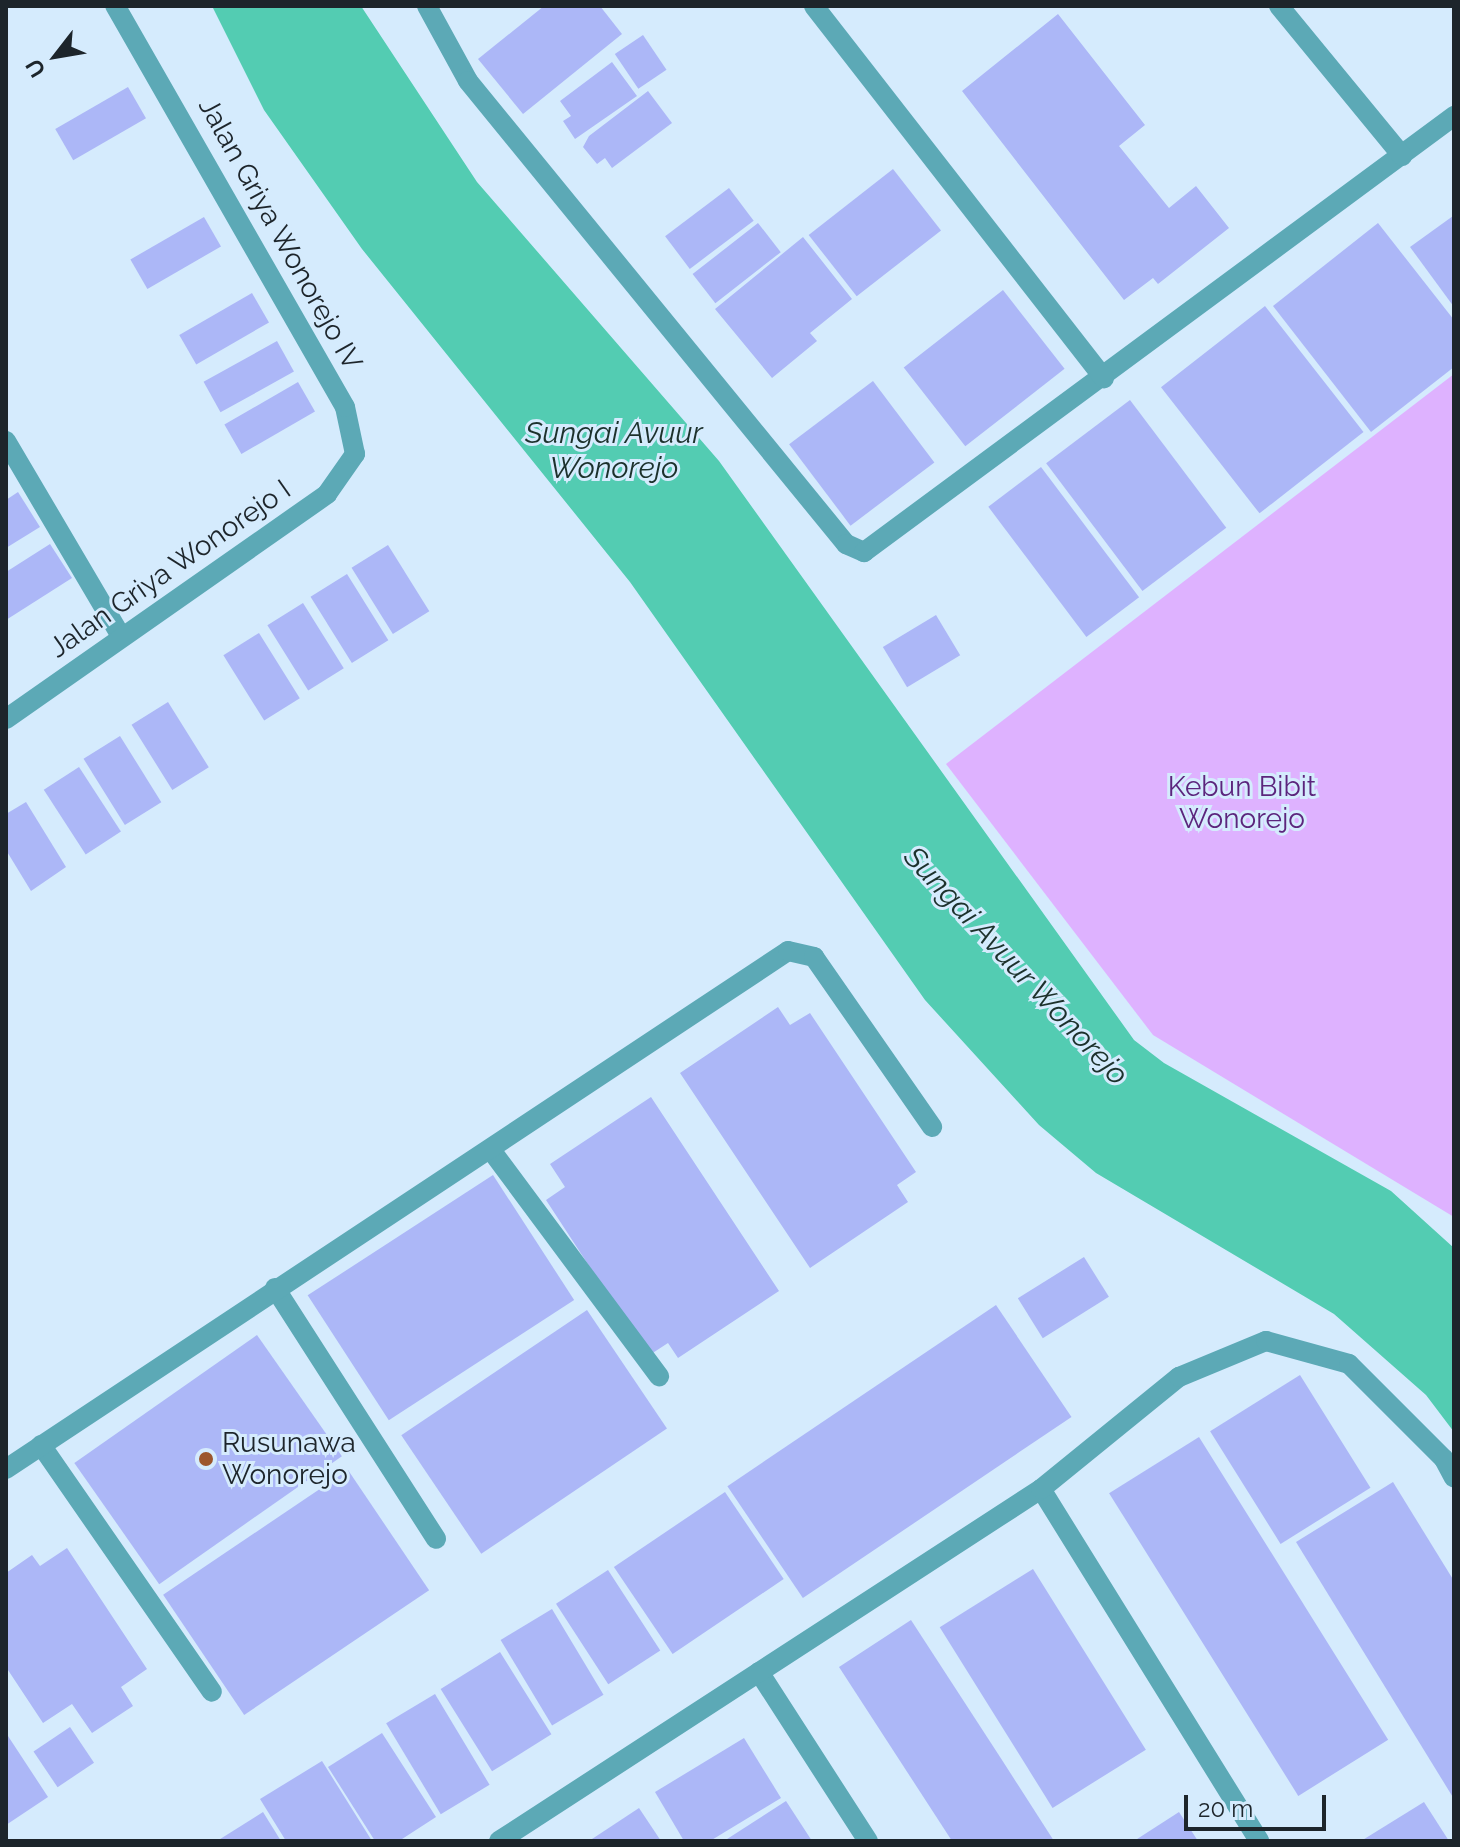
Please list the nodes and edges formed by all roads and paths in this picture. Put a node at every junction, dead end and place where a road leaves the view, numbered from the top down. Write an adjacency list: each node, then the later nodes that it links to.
1 (115, 6): 9 (street, Jalan Griya Wonorejo IV)
2 (427, 6): 7 (street)
3 (814, 6): 7 (street)
4 (1279, 6): 6 (street)
5 (1454, 116): 6 (street)
6 (1402, 156): 7 (street)
7 (1104, 379)
8 (6, 441): 10 (street)
9 (327, 494): 10 (street, Jalan Griya Wonorejo I)
10 (121, 636): 11 (street, Jalan Griya Wonorejo I)
11 (6, 719)
12 (932, 1127): 13 (street)
13 (491, 1150): 14 (street); 15 (street)
14 (275, 1288): 16 (street); 20 (street)
15 (659, 1376)
16 (41, 1445): 17 (street); 22 (street)
17 (6, 1469)
18 (1454, 1478): 19 (street)
19 (1041, 1489): 21 (street); 25 (street)
20 (436, 1539)
21 (759, 1672): 23 (street); 24 (street)
22 (212, 1692)
23 (499, 1841)
24 (868, 1841)
25 (1259, 1841)

